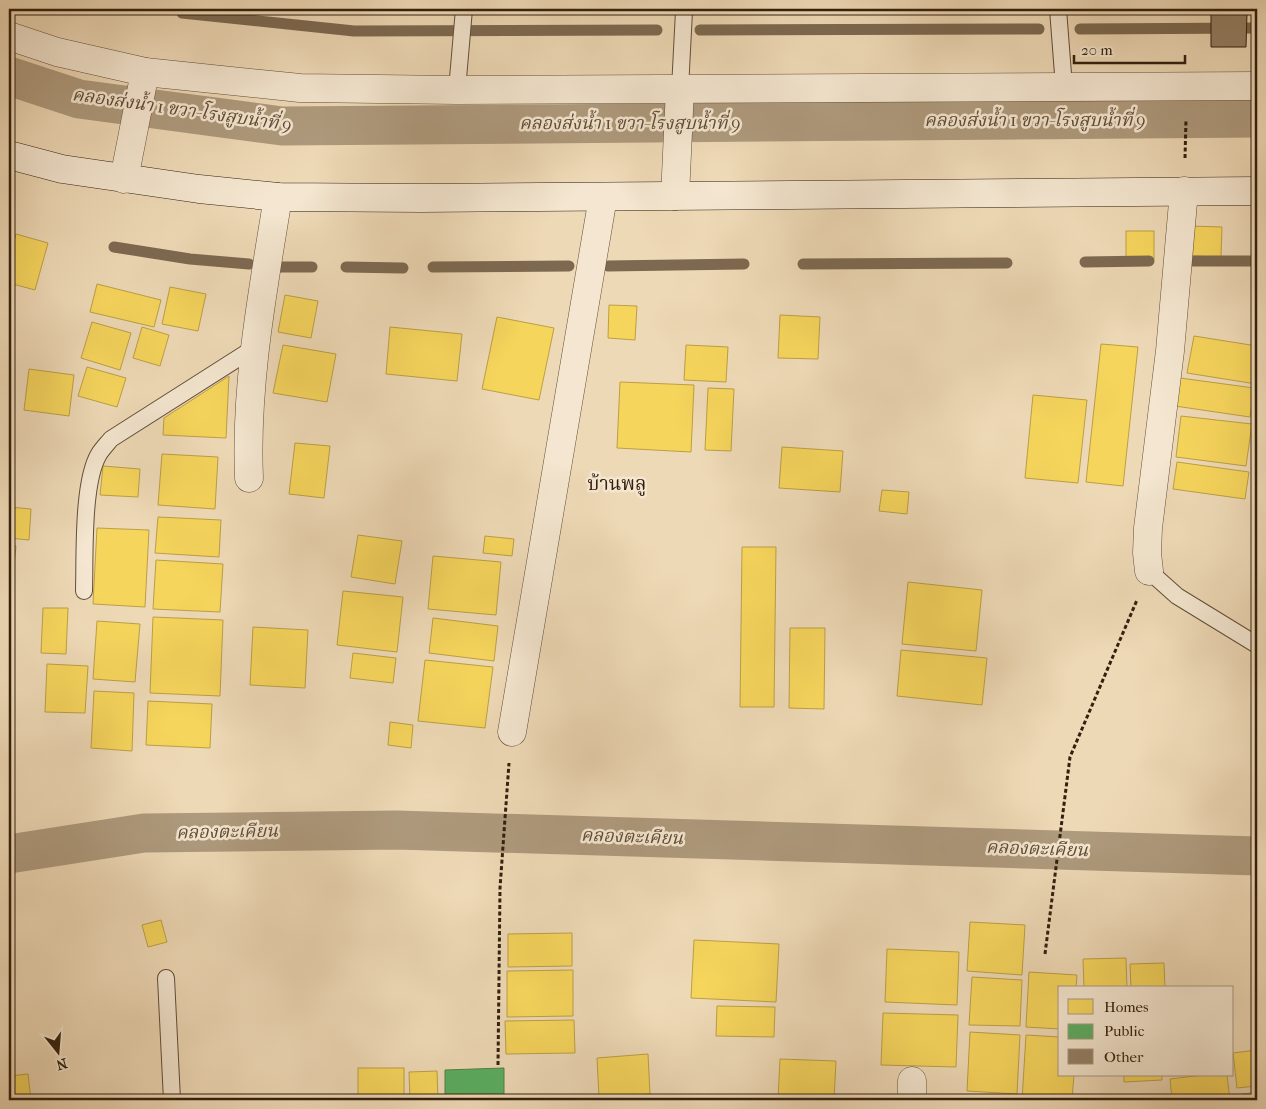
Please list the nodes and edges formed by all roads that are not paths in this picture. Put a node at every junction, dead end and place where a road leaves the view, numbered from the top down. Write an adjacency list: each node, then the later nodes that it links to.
1 (464, 9): 5 (lane)
2 (1058, 9): 8 (lane)
3 (684, 11): 9 (lane)
4 (9, 36): 6 (street)
5 (458, 81): 6 (street); 9 (street)
6 (143, 85): 11 (street)
7 (1257, 86): 8 (street)
8 (1064, 87): 9 (street)
9 (679, 97): 14 (street)
10 (9, 155): 11 (street)
11 (124, 179): 15 (street)
12 (1184, 191): 13 (street); 14 (street); 19 (street)
13 (1257, 191)
14 (675, 196): 16 (street)
15 (278, 197): 16 (street); 17 (street)
16 (603, 197): 22 (street)
17 (254, 348): 18 (street); 20 (lane)
18 (249, 478)
19 (1150, 571): 21 (lane)
20 (84, 591)
21 (1257, 645)
22 (512, 732)
23 (166, 978): 24 (lane)
24 (172, 1100)

